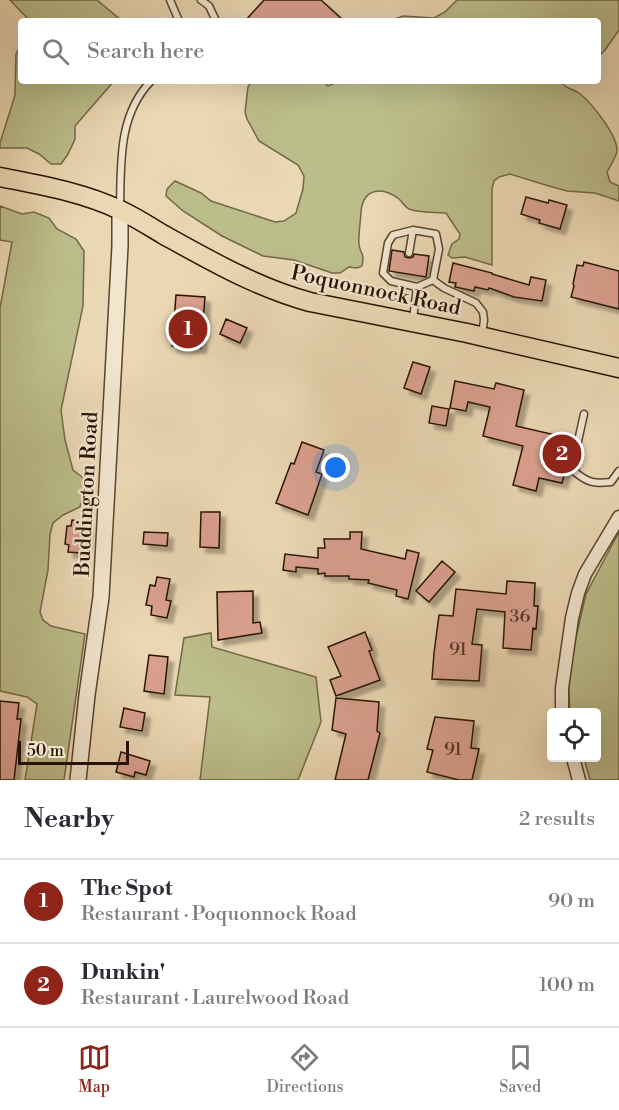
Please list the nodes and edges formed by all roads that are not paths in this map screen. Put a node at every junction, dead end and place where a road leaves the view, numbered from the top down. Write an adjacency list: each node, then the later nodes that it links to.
1 (170, 0): 3 (lane)
2 (201, 0): 4 (lane)
3 (179, 18)
4 (215, 18)
5 (150, 84): 7 (lane)
6 (0, 177): 7 (main road, Poquonnock Road)
7 (120, 210): 14 (main road, Poquonnock Road); 22 (street, Buddington Road)
8 (413, 231): 9 (lane); 11 (lane); 12 (lane)
9 (409, 253)
10 (406, 274): 12 (lane)
11 (433, 280): 13 (lane); 15 (lane)
12 (405, 284): 13 (lane)
13 (417, 287): 14 (lane)
14 (413, 322): 15 (main road, Poquonnock Road)
15 (481, 337): 16 (main road, Poquonnock Road)
16 (619, 368)
17 (584, 414): 18 (lane)
18 (619, 471)
19 (619, 517): 20 (street)
20 (562, 708)
21 (574, 762): 23 (street)
22 (78, 780)
23 (579, 780)

